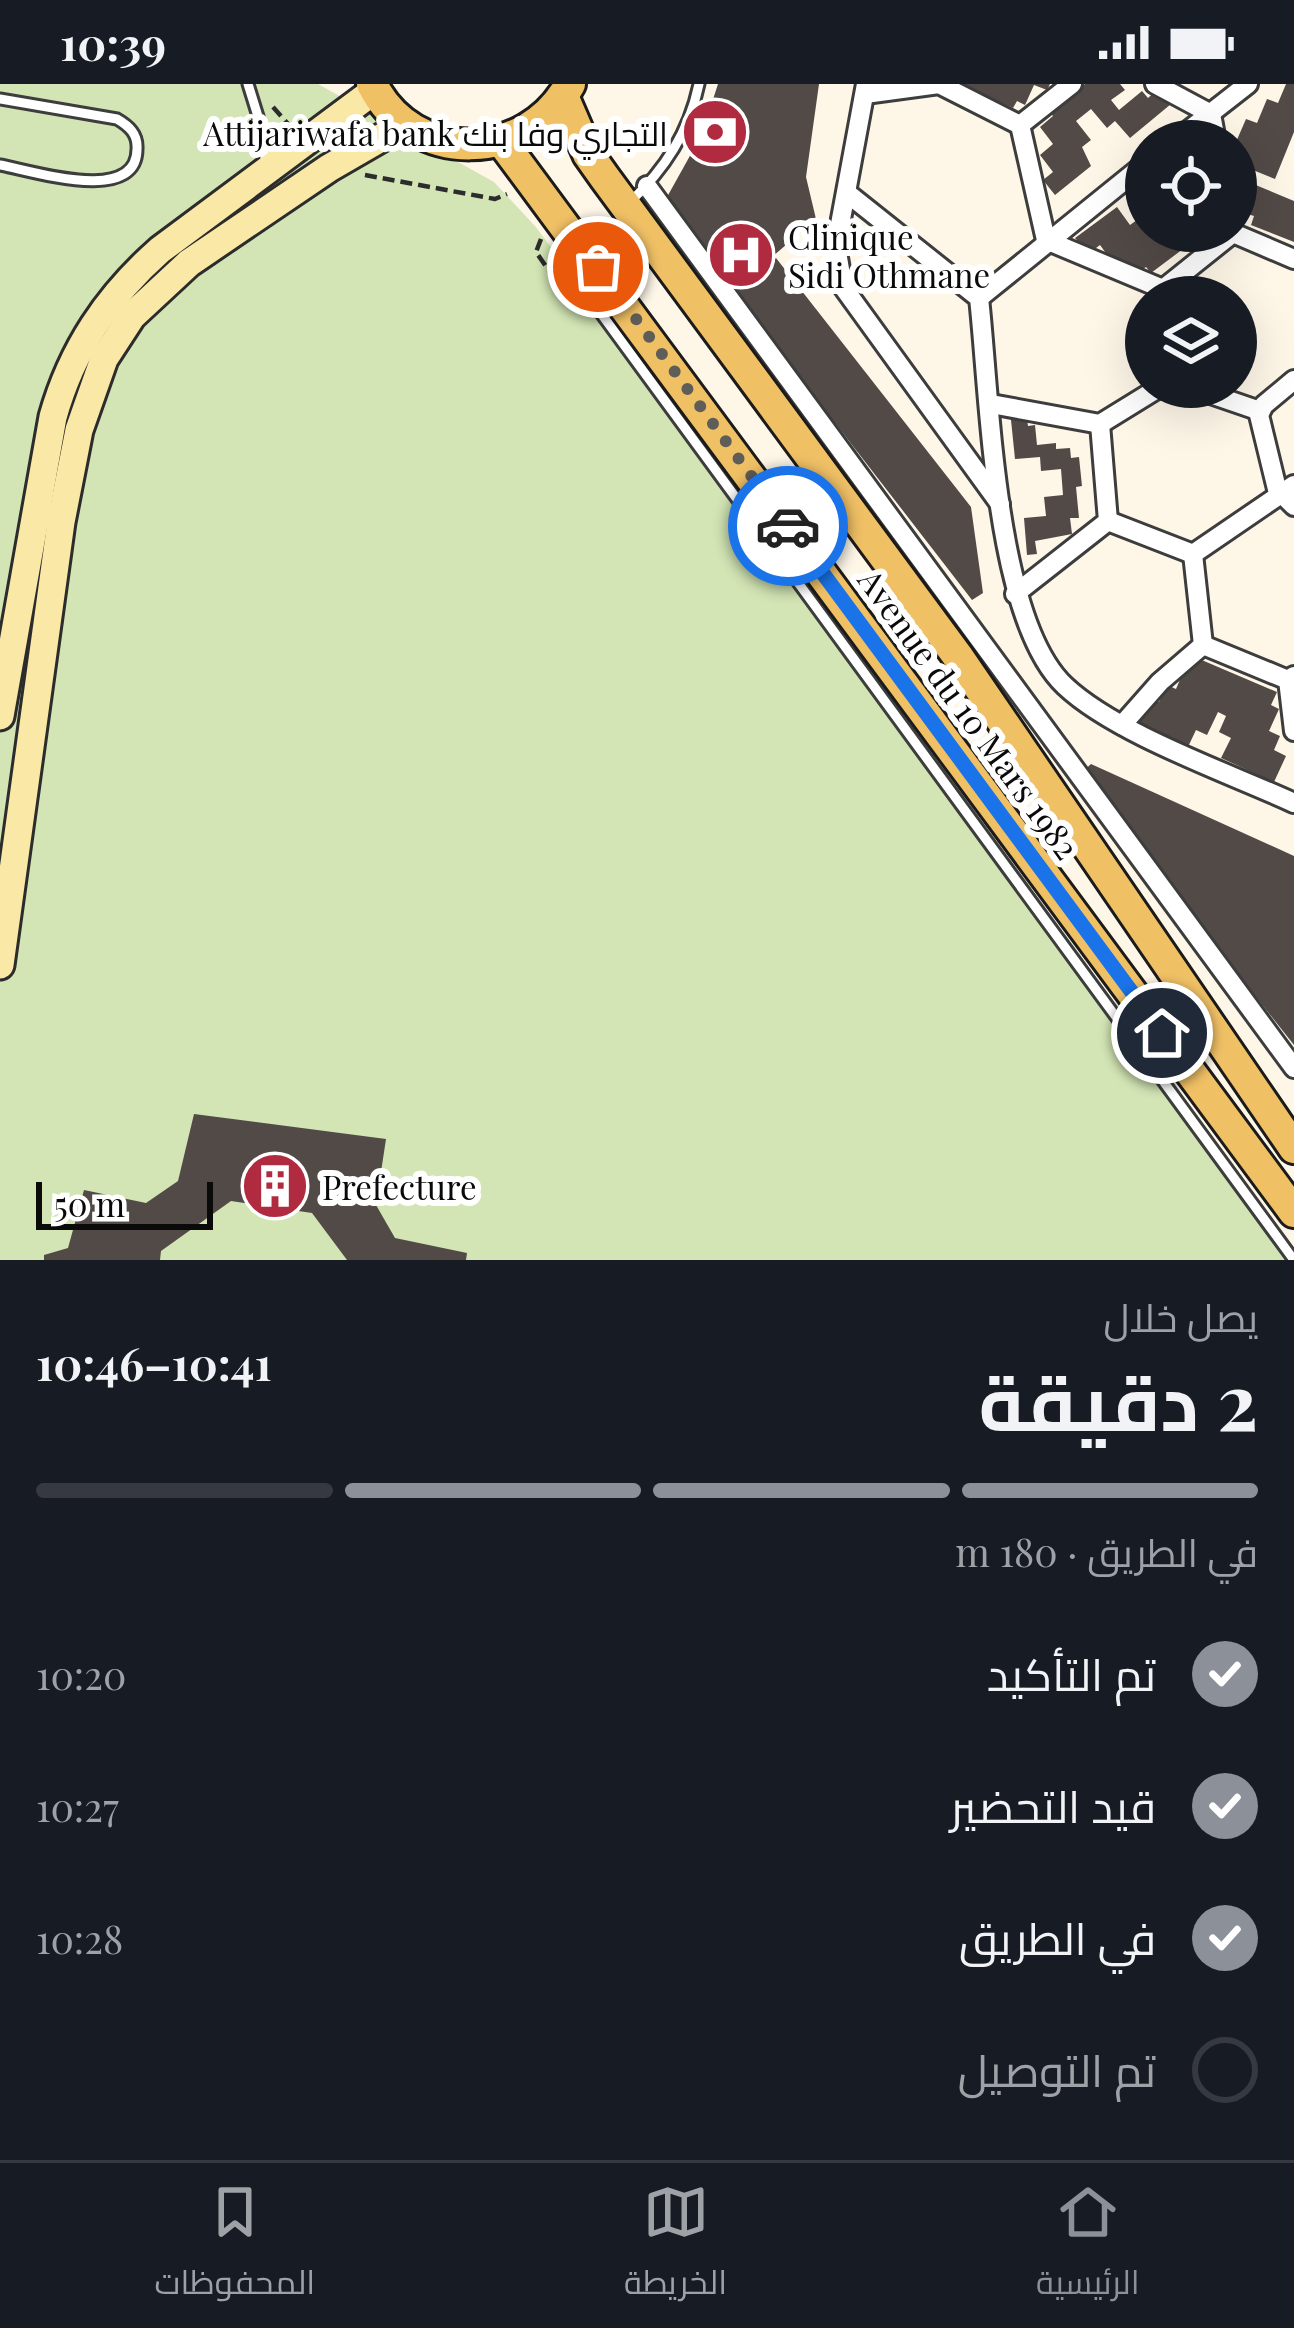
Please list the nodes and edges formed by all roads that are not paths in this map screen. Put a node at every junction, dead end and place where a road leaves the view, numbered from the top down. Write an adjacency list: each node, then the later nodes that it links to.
1 (248, 84): 17 (lane)
2 (699, 84): 20 (lane)
3 (1072, 84): 14 (street)
4 (1155, 84): 10 (street)
5 (1248, 84): 10 (street)
6 (373, 87): 13 (main road); 17 (street)
7 (865, 89): 14 (street); 19 (street)
8 (567, 90): 15 (main road); 20 (main road, Avenue du 10 Mars 1982)
9 (0, 99): 16 (lane)
10 (1210, 114): 11 (street); 12 (street)
11 (1202, 120)
12 (1211, 120)
13 (405, 124): 15 (main road); 39 (street)
14 (1020, 124): 22 (street)
15 (502, 142): 21 (main road, Avenue du 10 Mars 1982)
16 (0, 165)
17 (266, 171): 37 (street)
18 (1125, 179): 22 (street)
19 (847, 193): 28 (street); 36 (street)
20 (636, 196): 49 (street); 50 (main road, Avenue du 10 Mars 1982)
21 (554, 228): 51 (main road, Avenue du 10 Mars 1982); 52 (lane)
22 (1046, 240): 26 (street); 28 (street)
23 (1257, 243): 25 (street)
24 (1210, 252): 27 (street)
25 (1294, 259)
26 (1125, 276)
27 (1183, 276)
28 (979, 298): 30 (street)
29 (1294, 380): 33 (street)
30 (991, 404): 34 (street); 36 (street)
31 (1126, 408): 34 (street)
32 (1251, 408): 33 (street)
33 (1260, 411): 35 (street)
34 (1100, 424): 38 (street)
35 (1290, 495): 40 (street)
36 (1000, 505): 41 (street)
37 (32, 517): 39 (street); 44 (street)
38 (1108, 521): 40 (street); 41 (street)
39 (62, 522): 48 (street)
40 (1193, 554): 42 (street)
41 (1016, 594): 45 (street)
42 (1203, 645): 43 (street); 45 (street)
43 (1291, 678): 46 (street)
44 (0, 716)
45 (1122, 725): 47 (street)
46 (1294, 731)
47 (1294, 803)
48 (0, 965)
49 (1294, 1068)
50 (1294, 1148)
51 (1294, 1212)
52 (1294, 1260)

